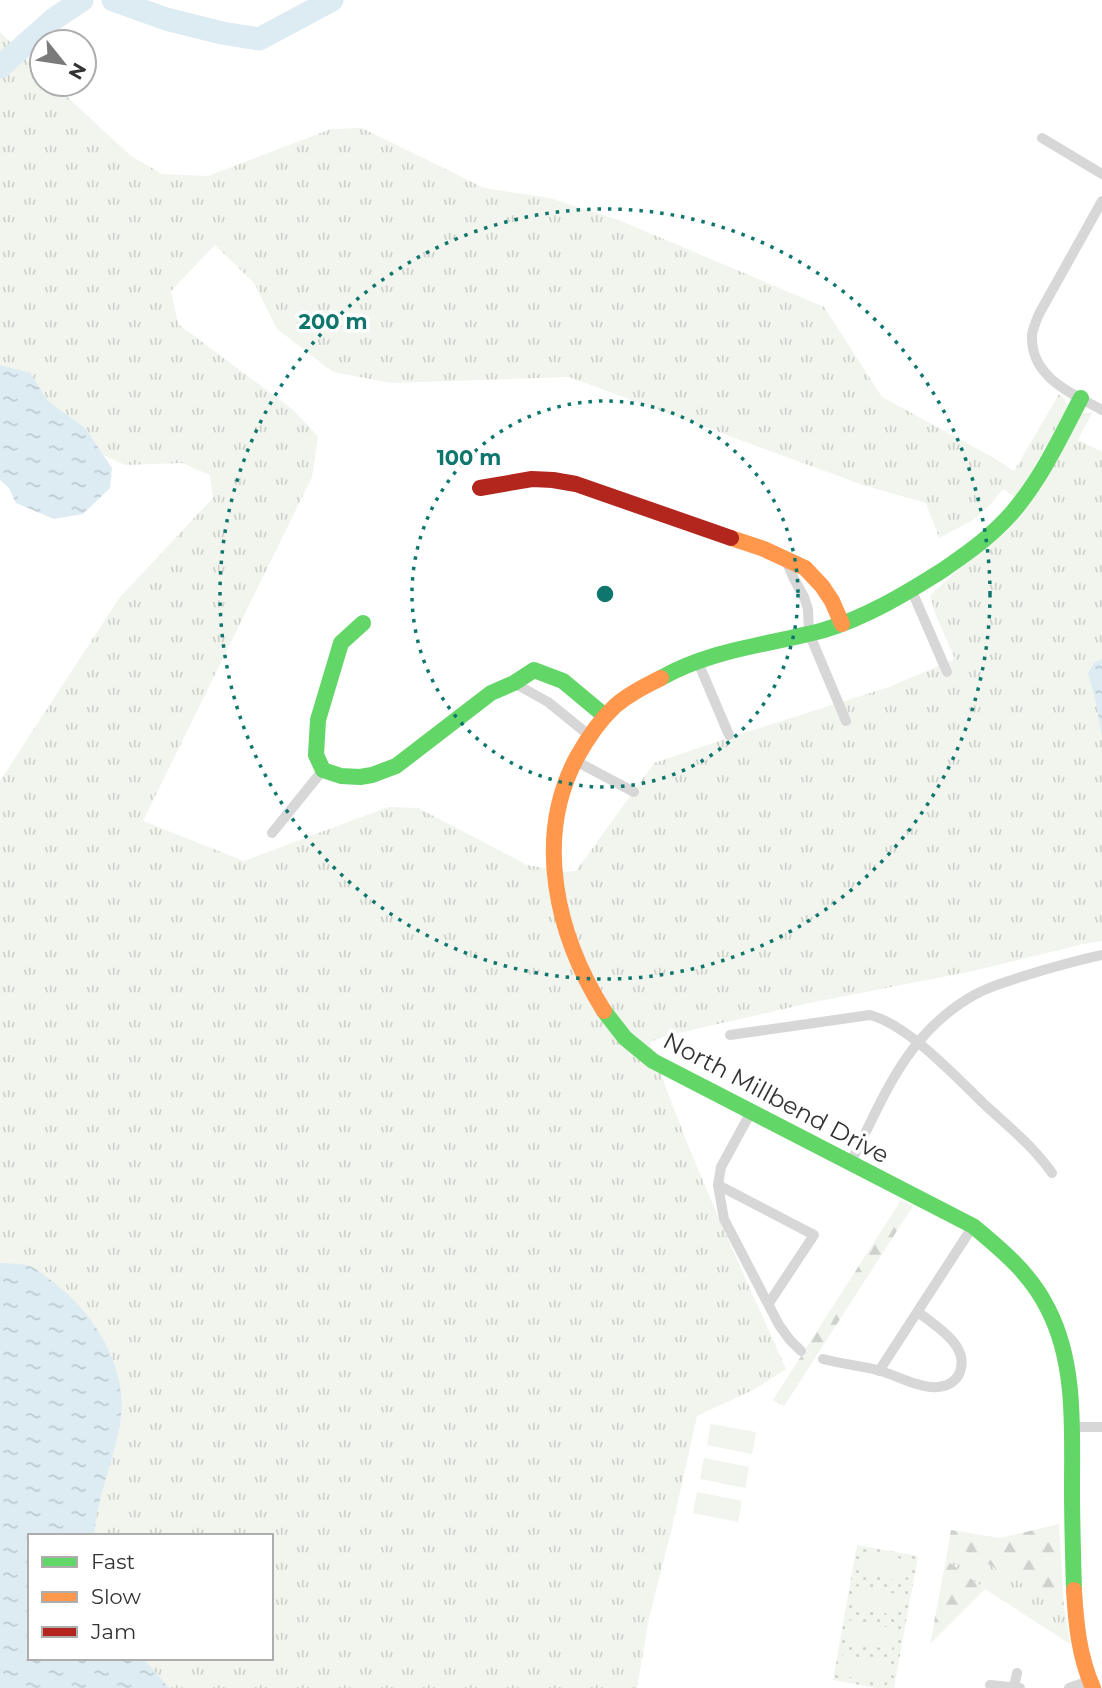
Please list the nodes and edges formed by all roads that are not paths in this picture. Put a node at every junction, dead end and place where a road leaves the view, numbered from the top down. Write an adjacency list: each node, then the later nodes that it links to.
1 (1042, 138): 2 (street)
2 (1102, 174)
3 (1102, 201): 4 (street)
4 (1081, 398): 5 (street); 8 (street, North Millbend Drive)
5 (1102, 410)
6 (480, 488): 7 (street)
7 (785, 558): 10 (street); 11 (street)
8 (911, 589): 10 (street, North Millbend Drive); 13 (street)
9 (363, 623): 20 (street)
10 (842, 624): 11 (street, North Millbend Drive)
11 (809, 634): 12 (street, North Millbend Drive); 16 (street)
12 (697, 660): 15 (street, North Millbend Drive); 18 (street)
13 (947, 672)
14 (514, 683): 15 (street); 17 (street); 20 (street)
15 (605, 716): 17 (street, North Millbend Drive)
16 (846, 721)
17 (590, 736): 19 (street, North Millbend Drive)
18 (729, 736)
19 (574, 760): 21 (street); 26 (street, North Millbend Drive)
20 (323, 770): 22 (street)
21 (634, 792)
22 (272, 833)
23 (1102, 955): 25 (street)
24 (730, 1035): 25 (street)
25 (918, 1042): 27 (street); 28 (street)
26 (751, 1112): 27 (street, North Millbend Drive); 29 (street)
27 (851, 1162): 30 (street, North Millbend Drive)
28 (1052, 1173)
29 (718, 1185): 31 (street); 31 (street)
30 (973, 1226): 32 (street); 36 (street, North Millbend Drive)
31 (769, 1303): 33 (street)
32 (918, 1312): 35 (street); 35 (street)
33 (801, 1351)
34 (823, 1359): 35 (street)
35 (879, 1371)
36 (1072, 1427): 37 (street); 40 (street, North Millbend Drive)
37 (1102, 1427)
38 (1017, 1673): 41 (street)
39 (990, 1685): 41 (street)
40 (1091, 1685): 42 (street)
41 (1017, 1688)
42 (1069, 1688)

